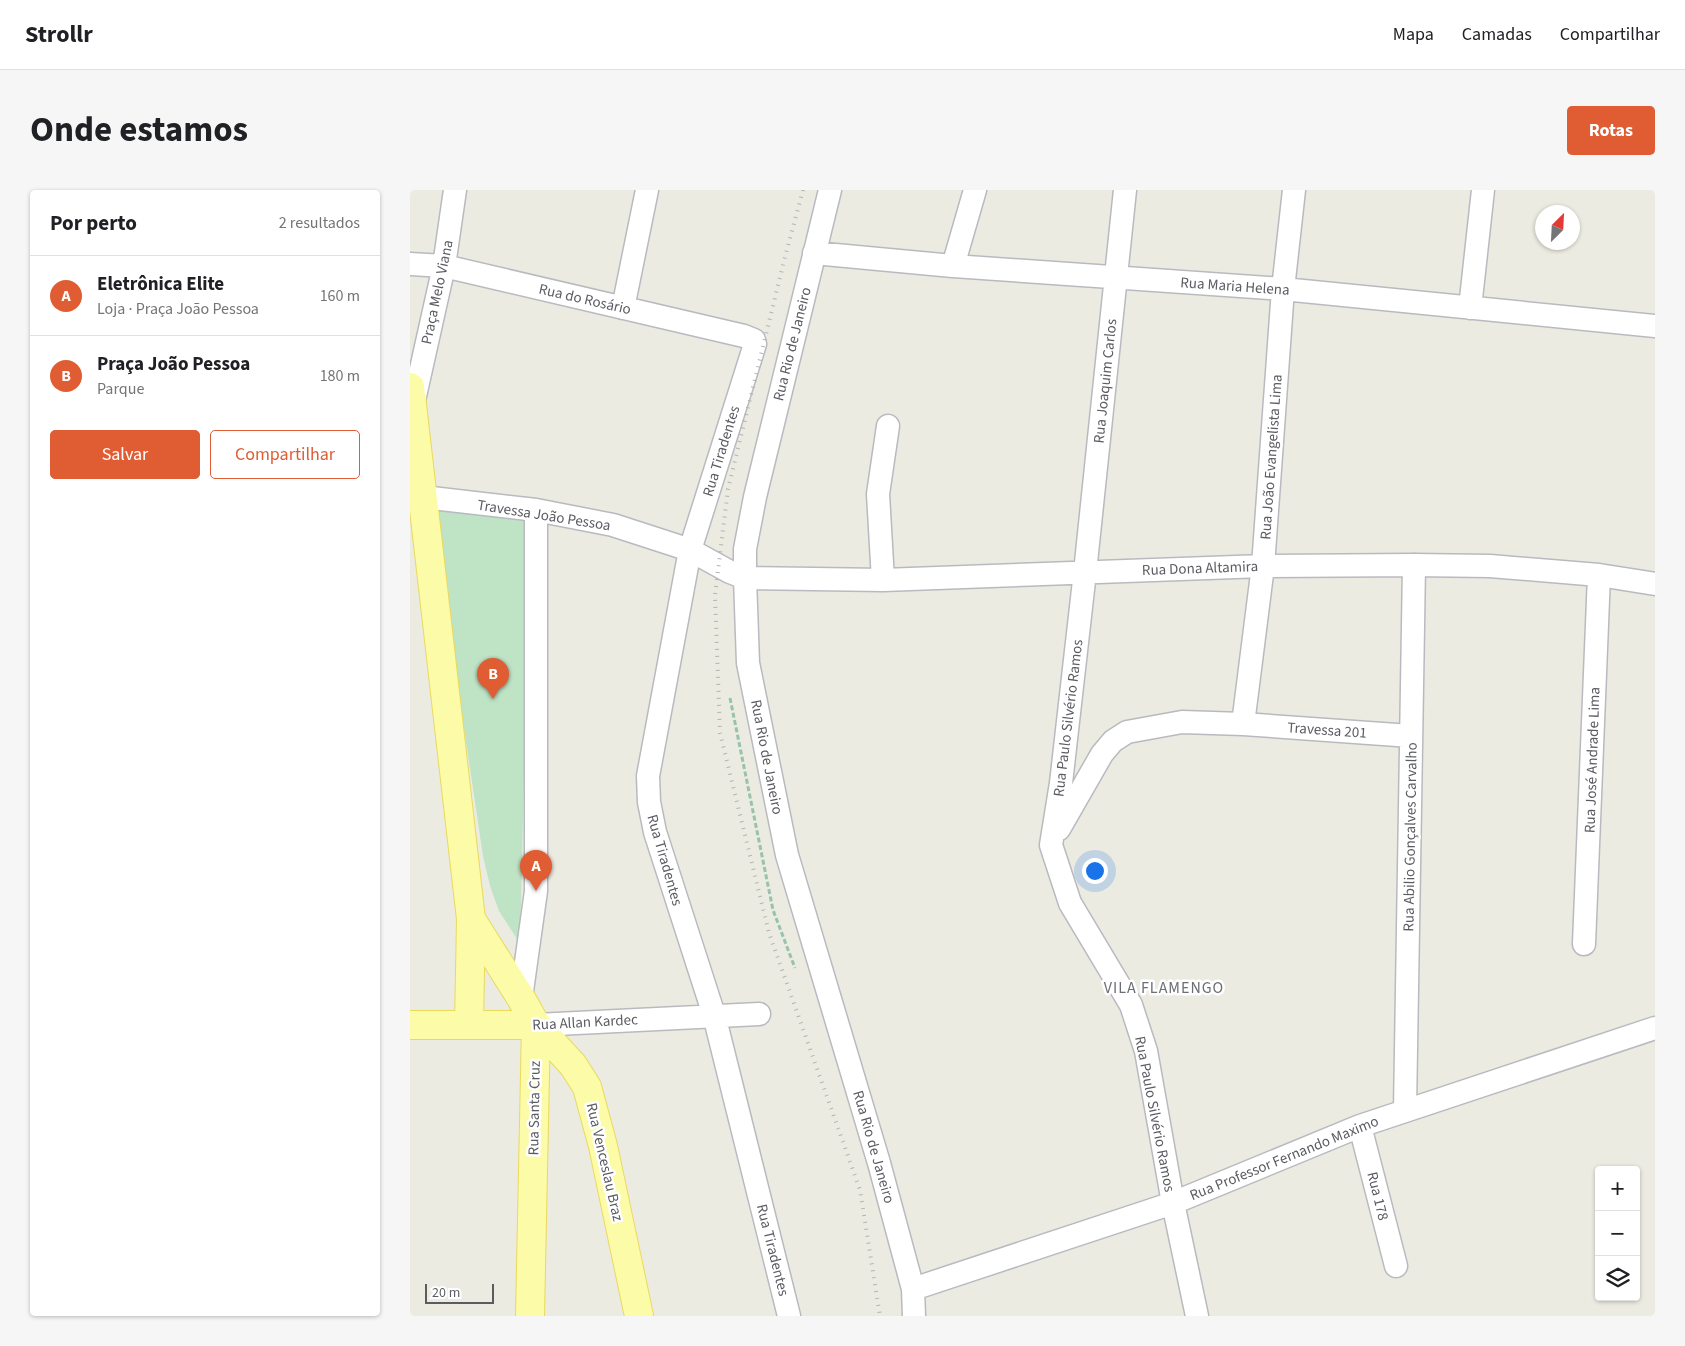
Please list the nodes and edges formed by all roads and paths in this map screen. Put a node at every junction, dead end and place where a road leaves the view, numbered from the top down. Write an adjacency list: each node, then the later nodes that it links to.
1 (456, 190): 10 (street, Praça Melo Viana)
2 (647, 190): 14 (street)
3 (830, 190): 8 (street, Rua Rio de Janeiro)
4 (974, 190): 11 (street)
5 (1125, 190): 12 (street, Rua Joaquim Carlos)
6 (1294, 190): 13 (street, Rua João Evangelista Lima)
7 (1483, 190): 15 (street)
8 (814, 253): 11 (street, Rua Maria Helena); 28 (street, Rua Rio de Janeiro)
9 (410, 264): 10 (street, Rua do Rosário)
10 (444, 266): 14 (street, Rua do Rosário); 18 (street, Praça Melo Viana)
11 (953, 266): 12 (street, Rua Maria Helena)
12 (1117, 278): 13 (street, Rua Maria Helena); 26 (street, Rua Joaquim Carlos)
13 (1283, 289): 15 (street, Rua Maria Helena); 25 (street, Rua João Evangelista Lima)
14 (623, 308): 17 (street, Rua do Rosário)
15 (1470, 308): 16 (street, Rua Maria Helena)
16 (1655, 326)
17 (755, 344): 23 (street, Rua Tiradentes)
18 (411, 396): 20 (main road)
19 (888, 426): 29 (street)
20 (414, 450): 21 (main road)
21 (422, 497): 22 (street, Travessa João Pessoa); 34 (main road)
22 (536, 510): 23 (street, Travessa João Pessoa); 36 (street)
23 (690, 550): 28 (street, Travessa João Pessoa); 38 (street, Rua Tiradentes)
24 (1414, 565): 25 (street, Rua Dona Altamira); 27 (street, Rua Dona Altamira); 32 (street, Rua Abilio Gonçalves Carvalho)
25 (1263, 566): 26 (street, Rua Dona Altamira); 31 (street, Rua João Evangelista Lima)
26 (1085, 572): 29 (street, Rua Dona Altamira); 33 (street, Rua Paulo Silvério Ramos)
27 (1599, 575): 30 (street, Rua Dona Altamira); 35 (street, Rua José Andrade Lima)
28 (745, 578): 29 (street, Rua Dona Altamira); 47 (street, Rua Rio de Janeiro)
29 (882, 580)
30 (1655, 584)
31 (1243, 724): 32 (street, Travessa 201); 33 (street, Travessa 201)
32 (1411, 736): 43 (street, Rua Abilio Gonçalves Carvalho)
33 (1051, 845): 45 (street, Rua Paulo Silvério Ramos)
34 (471, 919): 36 (main road); 40 (main road)
35 (1584, 944)
36 (521, 998): 41 (main road)
37 (759, 1014): 38 (street, Rua Allan Kardec)
38 (714, 1015): 41 (street, Rua Allan Kardec); 50 (street, Rua Tiradentes)
39 (410, 1025): 40 (main road, Rua Allan Kardec)
40 (469, 1025): 41 (main road, Rua Allan Kardec)
41 (536, 1025): 48 (main road, Rua Santa Cruz); 49 (main road, Rua Venceslau Braz)
42 (1655, 1028): 43 (street, Rua Professor Fernando Maximo)
43 (1405, 1110): 44 (street, Rua Professor Fernando Maximo)
44 (1360, 1126): 45 (street, Rua Professor Fernando Maximo); 46 (street, Rua 178)
45 (1173, 1203): 47 (street, Rua Professor Fernando Maximo); 52 (street, Rua Paulo Silvério Ramos)
46 (1396, 1266)
47 (914, 1289): 51 (street, Rua Rio de Janeiro)
48 (530, 1316)
49 (639, 1316)
50 (789, 1316)
51 (914, 1316)
52 (1197, 1316)

